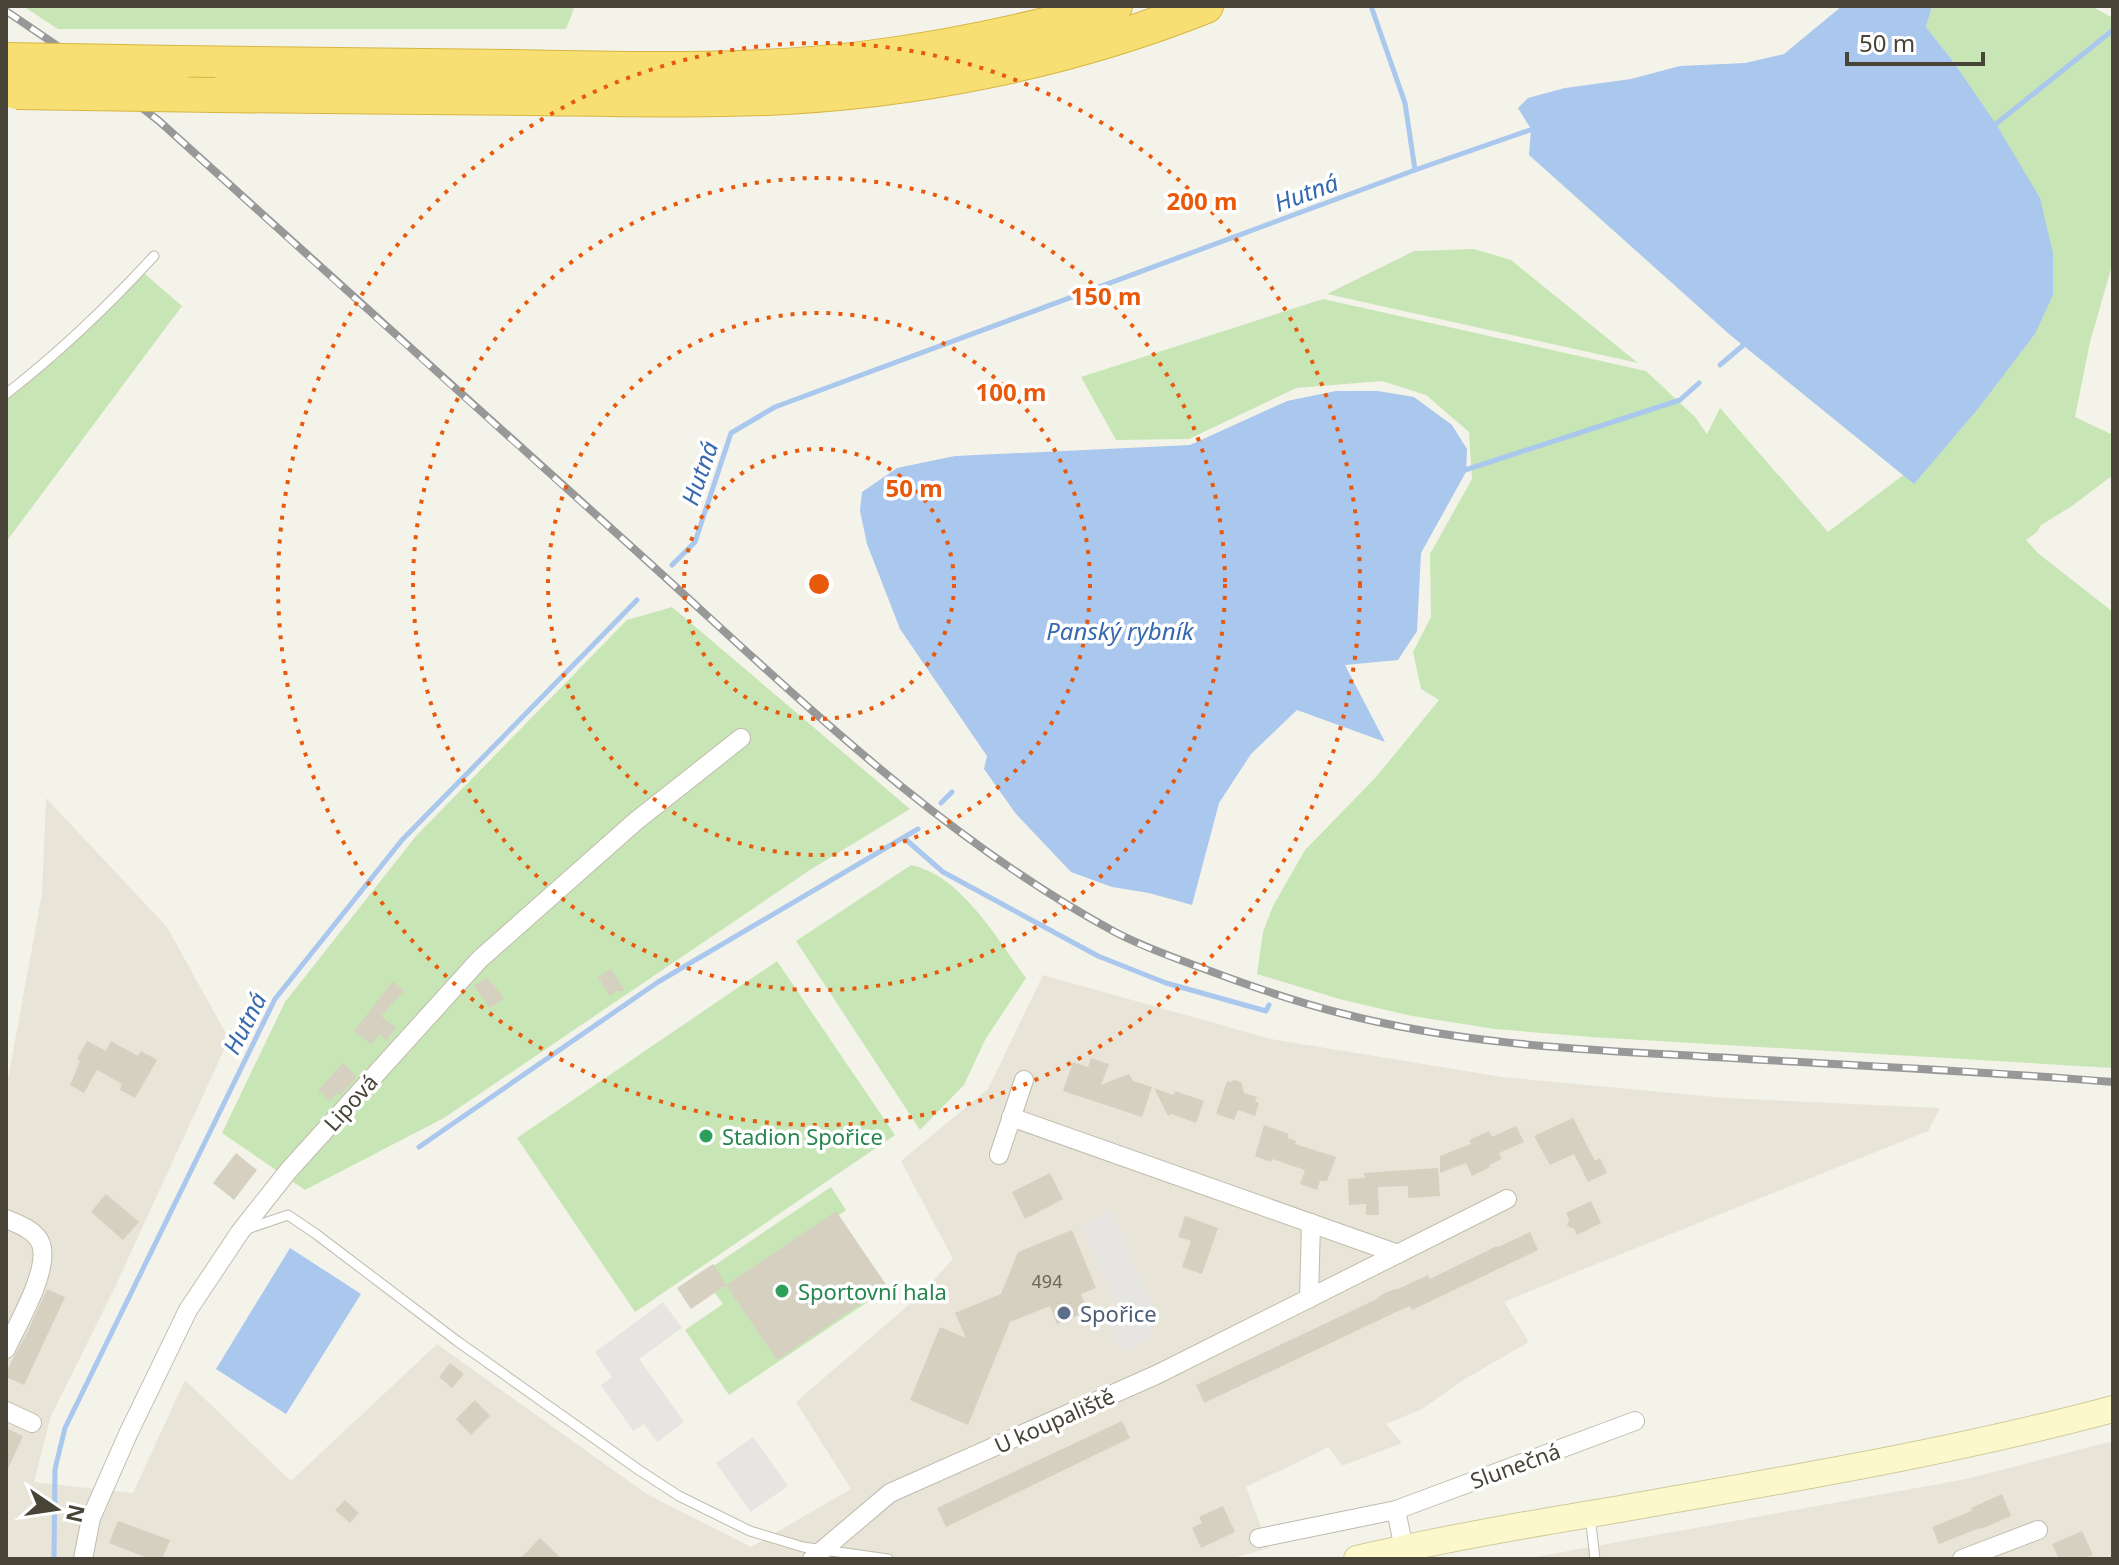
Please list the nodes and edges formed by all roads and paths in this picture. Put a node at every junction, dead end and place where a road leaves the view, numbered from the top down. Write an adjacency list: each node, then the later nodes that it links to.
1 (1115, 6): 3 (highway, bridge)
2 (1206, 6): 3 (highway, bridge)
3 (9, 81)
4 (154, 256): 5 (lane)
5 (6, 394)
6 (741, 738): 13 (street, Lipová)
7 (1024, 1080): 8 (street)
8 (1011, 1117): 9 (street); 12 (street)
9 (999, 1155)
10 (1507, 1199): 14 (street, U koupaliště)
11 (6, 1219): 16 (street)
12 (1311, 1223): 14 (street); 15 (street)
13 (240, 1232): 26 (street, Lipová); 27 (lane)
14 (1398, 1254): 15 (street, U koupaliště)
15 (1309, 1299): 27 (street, U koupaliště)
16 (6, 1349)
17 (2113, 1409): 22 (street)
18 (6, 1411): 20 (street)
19 (1635, 1421): 21 (street, Slunečná)
20 (32, 1423)
21 (1396, 1510): 24 (street, Slunečná); 25 (street)
22 (1589, 1514): 25 (street); 30 (lane)
23 (2038, 1530): 31 (street)
24 (1259, 1538)
25 (1404, 1549): 29 (street)
26 (84, 1552)
27 (817, 1554): 28 (lane)
28 (888, 1559)
29 (1357, 1559)
30 (1595, 1559)
31 (1962, 1559)

